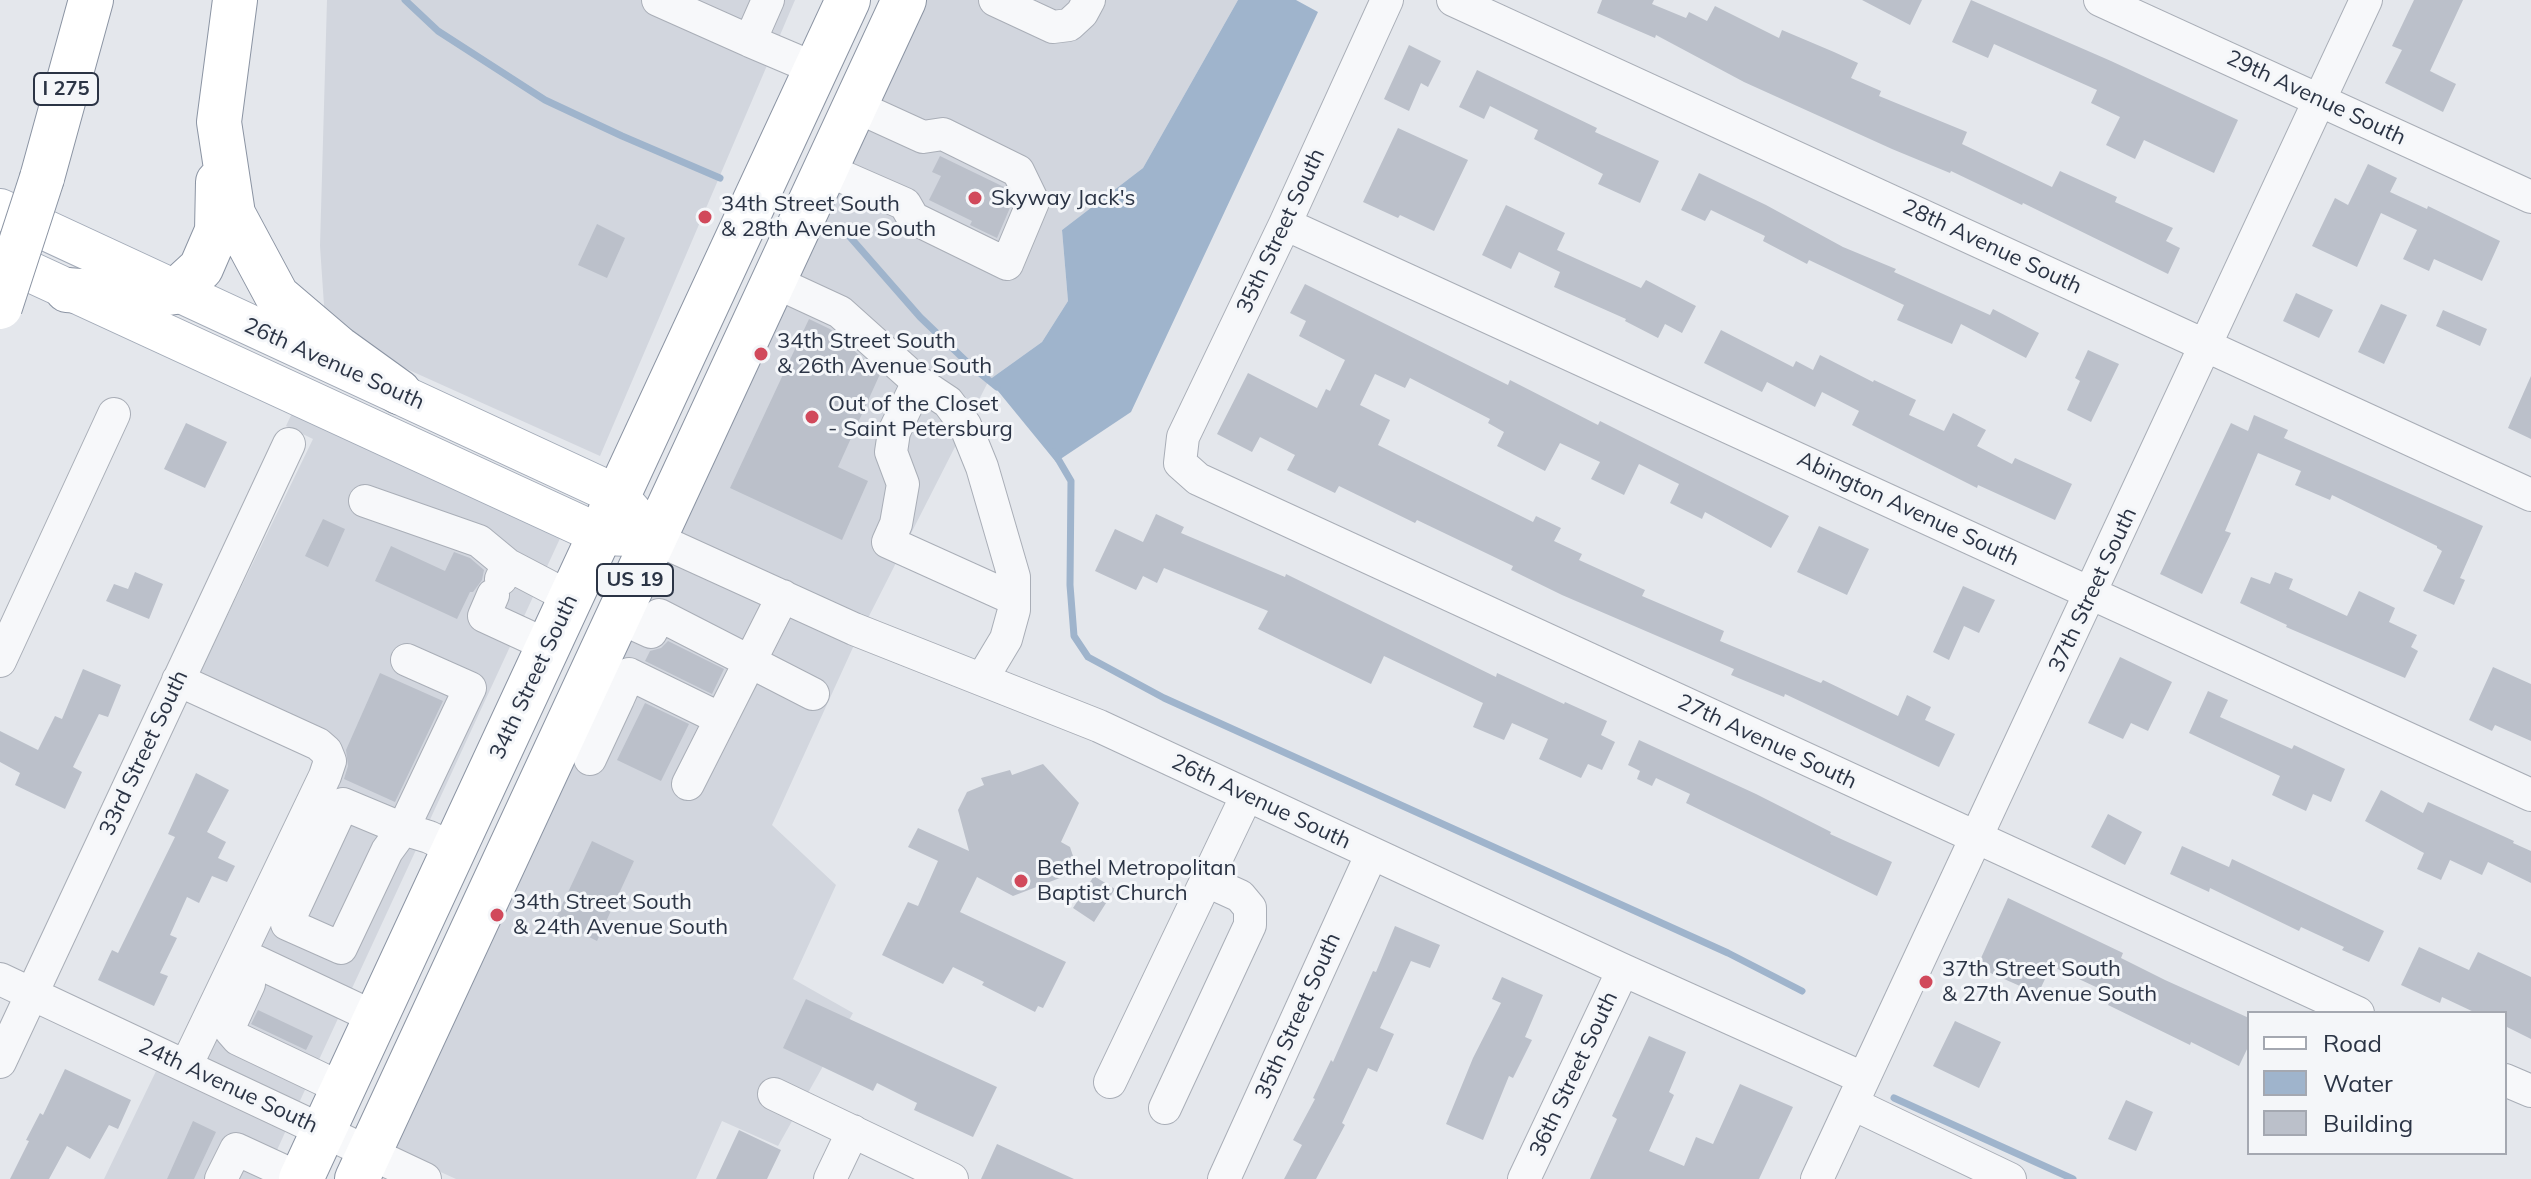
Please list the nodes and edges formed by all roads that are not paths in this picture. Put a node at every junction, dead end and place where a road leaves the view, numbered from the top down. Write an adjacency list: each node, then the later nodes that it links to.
1 (91, 0): 26 (highway, I 275, bridge)
2 (235, 0): 17 (highway)
3 (658, 0): 13 (street)
4 (768, 0): 13 (street)
5 (848, 0): 14 (highway, 34th Street South / US 19)
6 (904, 0): 16 (highway, US 19)
7 (995, 0): 8 (street)
8 (1089, 0)
9 (1387, 0): 21 (street, 35th Street South)
10 (1453, 0): 27 (street, 28th Avenue South)
11 (2100, 0): 15 (street, 29th Avenue South)
12 (2366, 0): 15 (street, 37th Street South)
13 (750, 41): 14 (street)
14 (816, 69): 33 (highway, 34th Street South / US 19)
15 (2319, 99): 19 (street, 29th Avenue South); 27 (street, 37th Street South)
16 (855, 106): 18 (highway, US 19); 18 (street)
17 (219, 122): 25 (highway); 29 (highway)
18 (825, 169): 23 (highway, US 19)
19 (2531, 197)
20 (0, 209): 25 (main road, 26th Avenue South)
21 (1285, 224): 32 (street, 35th Street South); 39 (street, Abington Avenue South)
22 (0, 258): 24 (main road, 26th Avenue South)
23 (773, 281): 28 (street); 37 (highway, US 19)
24 (67, 290): 25 (highway); 36 (main road, 26th Avenue South)
25 (175, 292): 29 (main road, 26th Avenue South)
26 (0, 307)
27 (2205, 344): 34 (street, 28th Avenue South); 39 (street, 37th Street South)
28 (918, 382): 42 (street); 42 (street)
29 (399, 392): 33 (main road, 26th Avenue South)
30 (114, 414): 46 (street)
31 (289, 444): 49 (street, 33rd Street South)
32 (1180, 463): 57 (street, 27th Avenue South)
33 (617, 495): 36 (highway, 34th Street South / US 19); 37 (main road, 26th Avenue South)
34 (2531, 495)
35 (365, 501): 38 (street)
36 (601, 535): 37 (main road, 26th Avenue South); 41 (highway, 34th Street South / US 19)
37 (654, 538): 40 (street, 26th Avenue South); 43 (highway, US 19)
38 (501, 580): 41 (street); 44 (street)
39 (2092, 593): 56 (street, Abington Avenue South); 57 (street, 37th Street South)
40 (783, 596): 47 (street); 48 (street, 26th Avenue South)
41 (571, 598): 44 (highway, 34th Street South / US 19)
42 (1014, 599): 48 (street)
43 (618, 617): 47 (street); 50 (highway, US 19)
44 (549, 646): 58 (highway, 34th Street South / US 19)
45 (407, 660): 58 (street)
46 (0, 661)
47 (750, 661): 51 (street); 52 (street)
48 (982, 679): 55 (street, 26th Avenue South)
49 (178, 680): 61 (street); 64 (street, 33rd Street South)
50 (602, 691): 52 (street); 53 (street); 78 (highway, US 19)
51 (813, 694)
52 (721, 719): 54 (street)
53 (590, 759)
54 (688, 784)
55 (1247, 795): 59 (street, 26th Avenue South); 60 (street)
56 (2531, 795)
57 (1976, 839): 65 (street, 27th Avenue South); 72 (street, 37th Street South)
58 (454, 849): 66 (highway, 34th Street South / US 19)
59 (1372, 853): 62 (street, 26th Avenue South); 84 (street, 35th Street South)
60 (1207, 881): 70 (street); 75 (street)
61 (250, 958): 66 (street); 68 (street); 71 (street)
62 (1623, 970): 72 (street, 26th Avenue South); 85 (street, 36th Street South)
63 (0, 979): 64 (street, 24th Avenue South)
64 (31, 993): 67 (street, 33rd Street South); 68 (street, 24th Avenue South)
65 (2354, 1011)
66 (376, 1018): 71 (highway, 34th Street South / US 19)
67 (0, 1062)
68 (186, 1066): 76 (street, 24th Avenue South)
69 (2507, 1081): 73 (street)
70 (1110, 1082)
71 (343, 1089): 76 (highway, 34th Street South / US 19)
72 (1858, 1091): 86 (street, 37th Street South); 87 (street, 26th Avenue South)
73 (2531, 1091)
74 (774, 1094): 77 (street)
75 (1165, 1108)
76 (323, 1131): 78 (street, 24th Avenue South); 80 (highway, 34th Street South / US 19)
77 (853, 1131): 82 (street); 83 (street)
78 (363, 1166): 81 (street, 24th Avenue South)
79 (221, 1179): 80 (street)
80 (301, 1179)
81 (425, 1179)
82 (830, 1179)
83 (952, 1179)
84 (1224, 1179)
85 (1524, 1179)
86 (1817, 1179)
87 (2010, 1179)

